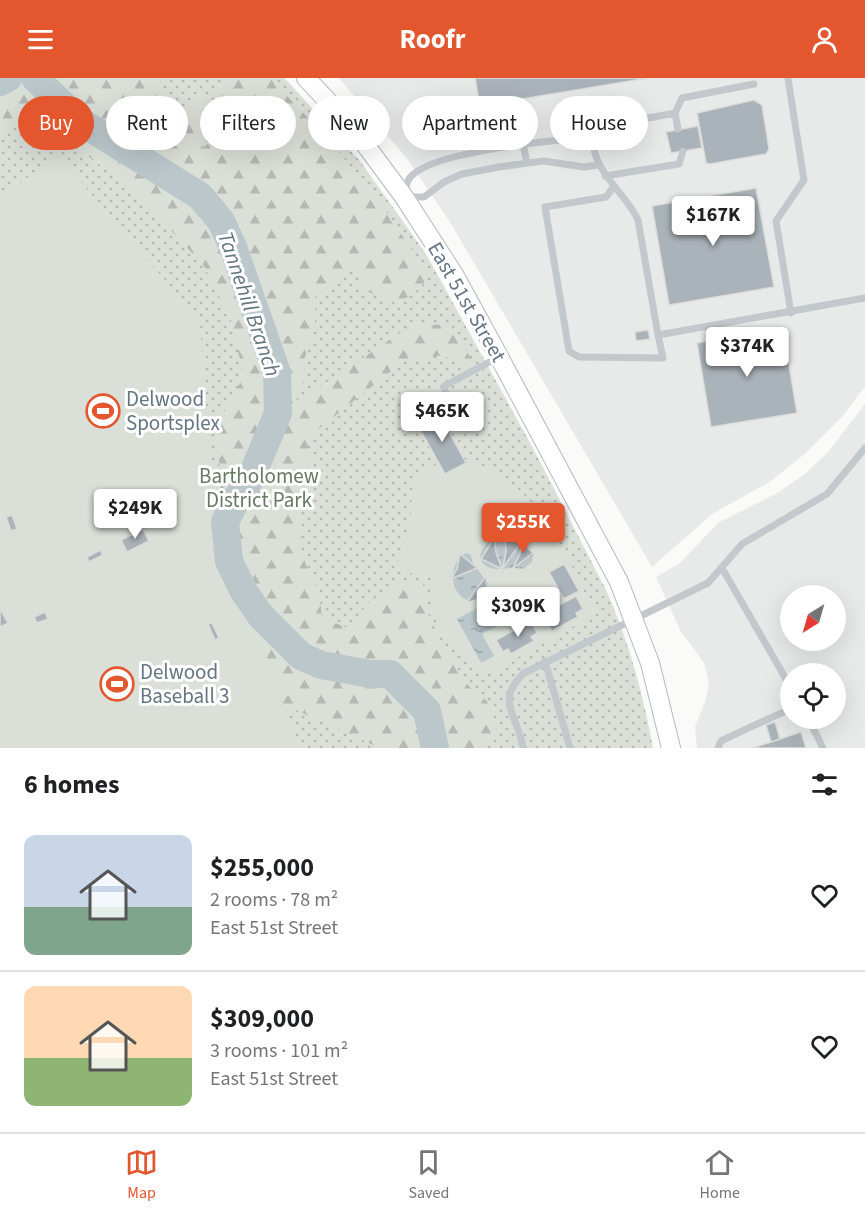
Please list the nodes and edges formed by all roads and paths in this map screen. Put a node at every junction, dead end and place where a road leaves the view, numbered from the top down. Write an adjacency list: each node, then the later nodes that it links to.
1 (306, 78): 15 (main road, East 51st Street)
2 (788, 80): 17 (lane)
3 (753, 84): 4 (lane)
4 (675, 113): 5 (lane); 6 (lane)
5 (648, 118)
6 (678, 129)
7 (492, 150): 15 (lane)
8 (524, 150): 11 (lane)
9 (595, 150): 12 (lane)
10 (683, 151): 13 (lane)
11 (527, 163): 12 (lane); 15 (lane)
12 (598, 165): 13 (lane)
13 (605, 176): 14 (lane)
14 (614, 186): 18 (lane); 18 (lane)
15 (404, 197): 19 (main road, East 51st Street)
16 (865, 298): 17 (lane)
17 (791, 313): 18 (lane)
18 (658, 335)
19 (499, 357): 20 (lane); 23 (main road, East 51st Street)
20 (462, 423)
21 (865, 448): 22 (lane)
22 (722, 568): 23 (lane); 25 (lane)
23 (633, 618): 24 (lane); 30 (main road, East 51st Street)
24 (545, 661): 28 (lane); 29 (lane)
25 (780, 669)
26 (780, 714): 31 (lane)
27 (814, 729): 32 (lane)
28 (523, 748)
29 (570, 748)
30 (671, 748)
31 (718, 748)
32 (823, 748)

